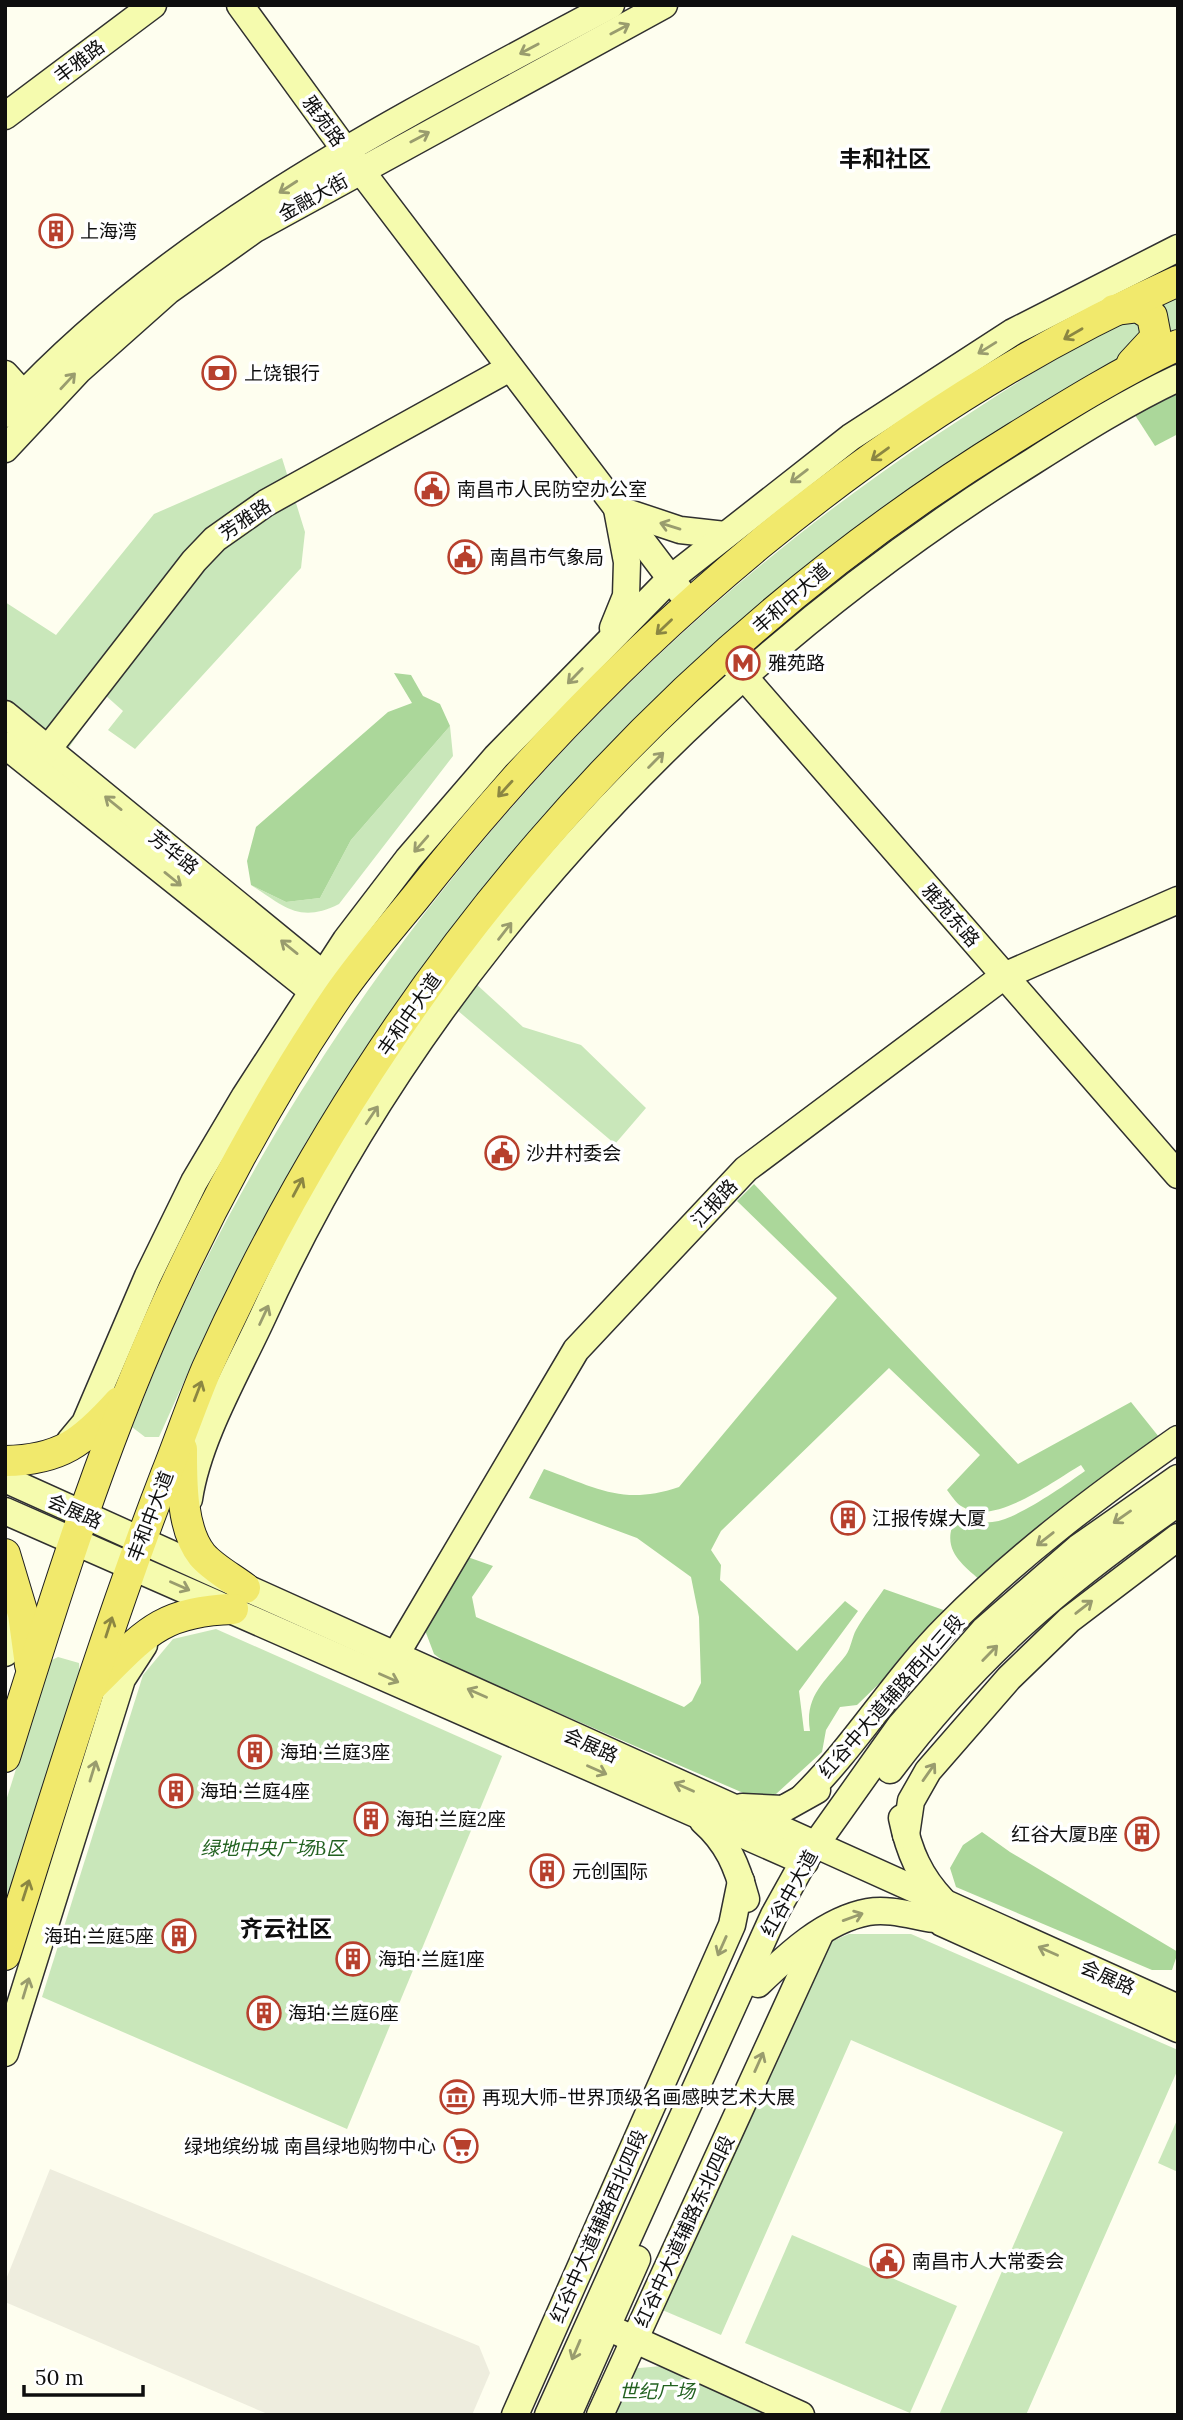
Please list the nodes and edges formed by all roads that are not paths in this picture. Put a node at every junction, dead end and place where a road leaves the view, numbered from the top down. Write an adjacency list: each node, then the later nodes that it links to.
1 (153, 5): 5 (main road, 丰雅路)
2 (240, 5): 6 (main road, 雅苑路)
3 (611, 5): 6 (main road, 金融大街, one-way to 6)
4 (664, 5): 6 (main road, 金融大街, one-way to 4)
5 (5, 116)
6 (353, 160): 11 (main road, 雅苑路); 15 (main road, 金融大街)
7 (1178, 248): 19 (main road, one-way to 19)
8 (1178, 281): 9 (main road)
9 (1114, 310): 12 (main road); 21 (main road, one-way to 21)
10 (1178, 345): 12 (main road, 丰和中大道)
11 (510, 368): 18 (main road, 雅苑路); 26 (main road, 芳雅路)
12 (1124, 371): 23 (main road, 丰和中大道)
13 (5, 374): 15 (main road)
14 (1178, 378): 23 (main road)
15 (32, 404): 16 (main road, 金融大街); 17 (main road, 金融大街)
16 (5, 414)
17 (5, 449)
18 (617, 509): 19 (main road, one-way to 18); 20 (main road, 雅苑路); 22 (main road)
19 (725, 535): 20 (main road)
20 (670, 579): 21 (main road, 雅苑路); 22 (main road)
21 (690, 602): 29 (main road, one-way to 29)
22 (606, 643): 29 (main road, one-way to 29)
23 (734, 666): 28 (main road, 雅苑东路); 32 (main road, 丰和中大道, one-way to 23); 40 (main road, one-way to 23)
24 (5, 714): 26 (main road, 芳华路)
25 (5, 744): 29 (main road, 芳华路, one-way to 29)
26 (48, 749): 29 (main road, 芳华路, one-way to 26)
27 (1178, 901): 28 (main road, 江报路)
28 (1004, 976): 30 (main road, 雅苑东路); 48 (main road, 江报路)
29 (327, 990): 31 (main road); 34 (main road)
30 (1178, 1175)
31 (131, 1389): 34 (main road); 41 (main road)
32 (182, 1433): 40 (main road); 43 (main road, 丰和中大道)
33 (1178, 1439): 53 (main road, 红谷中大道辅路西北三段, one-way to 53)
34 (59, 1454): 35 (main road)
35 (5, 1461)
36 (1178, 1478): 51 (main road, 红谷中大道, one-way to 51)
37 (5, 1479): 41 (main road, 会展路)
38 (1178, 1503): 51 (main road, 红谷中大道, one-way to 38)
39 (5, 1511): 41 (main road, 会展路)
40 (187, 1515): 45 (main road)
41 (78, 1528): 43 (main road, 会展路); 49 (main road)
42 (1178, 1536): 56 (main road, one-way to 42)
43 (135, 1552): 45 (main road, 会展路); 50 (main road, 丰和中大道, one-way to 43)
44 (10, 1564): 47 (main road); 49 (main road)
45 (239, 1599): 46 (main road); 48 (main road, 会展路); 55 (main road, 会展路, one-way to 55)
46 (156, 1627): 50 (main road); 65 (main road, one-way to 46)
47 (5, 1653)
48 (395, 1656): 54 (main road, 会展路, one-way to 48)
49 (31, 1674): 52 (main road)
50 (90, 1687): 61 (main road, 丰和中大道, one-way to 50)
51 (896, 1747): 53 (main road); 56 (main road); 57 (main road, 红谷中大道)
52 (5, 1756)
53 (803, 1797): 54 (main road)
54 (724, 1805): 57 (main road, 会展路)
55 (694, 1813): 57 (main road, 会展路); 58 (main road)
56 (906, 1835): 59 (main road)
57 (817, 1857): 59 (main road, 会展路); 62 (main road, 红谷中大道)
58 (741, 1881): 62 (main road); 66 (main road, 红谷中大道辅路西北四段, one-way to 66)
59 (940, 1912): 60 (main road, one-way to 59); 63 (main road, 会展路, one-way to 59); 64 (main road, 会展路)
60 (821, 1933): 62 (main road); 68 (main road, 红谷中大道辅路东北四段, one-way to 60)
61 (5, 1955)
62 (753, 1979): 67 (main road, 红谷中大道)
63 (1178, 2008)
64 (1178, 2029)
65 (5, 2053)
66 (562, 2307): 67 (main road); 69 (main road, 红谷中大道辅路西北四段)
67 (598, 2323): 68 (main road); 70 (main road, 红谷中大道, one-way to 70); 71 (main road, 红谷中大道)
68 (634, 2339): 72 (main road, 红谷中大道辅路东北四段); 73 (main road)
69 (515, 2415)
70 (548, 2415)
71 (568, 2415)
72 (600, 2415)
73 (801, 2415)

